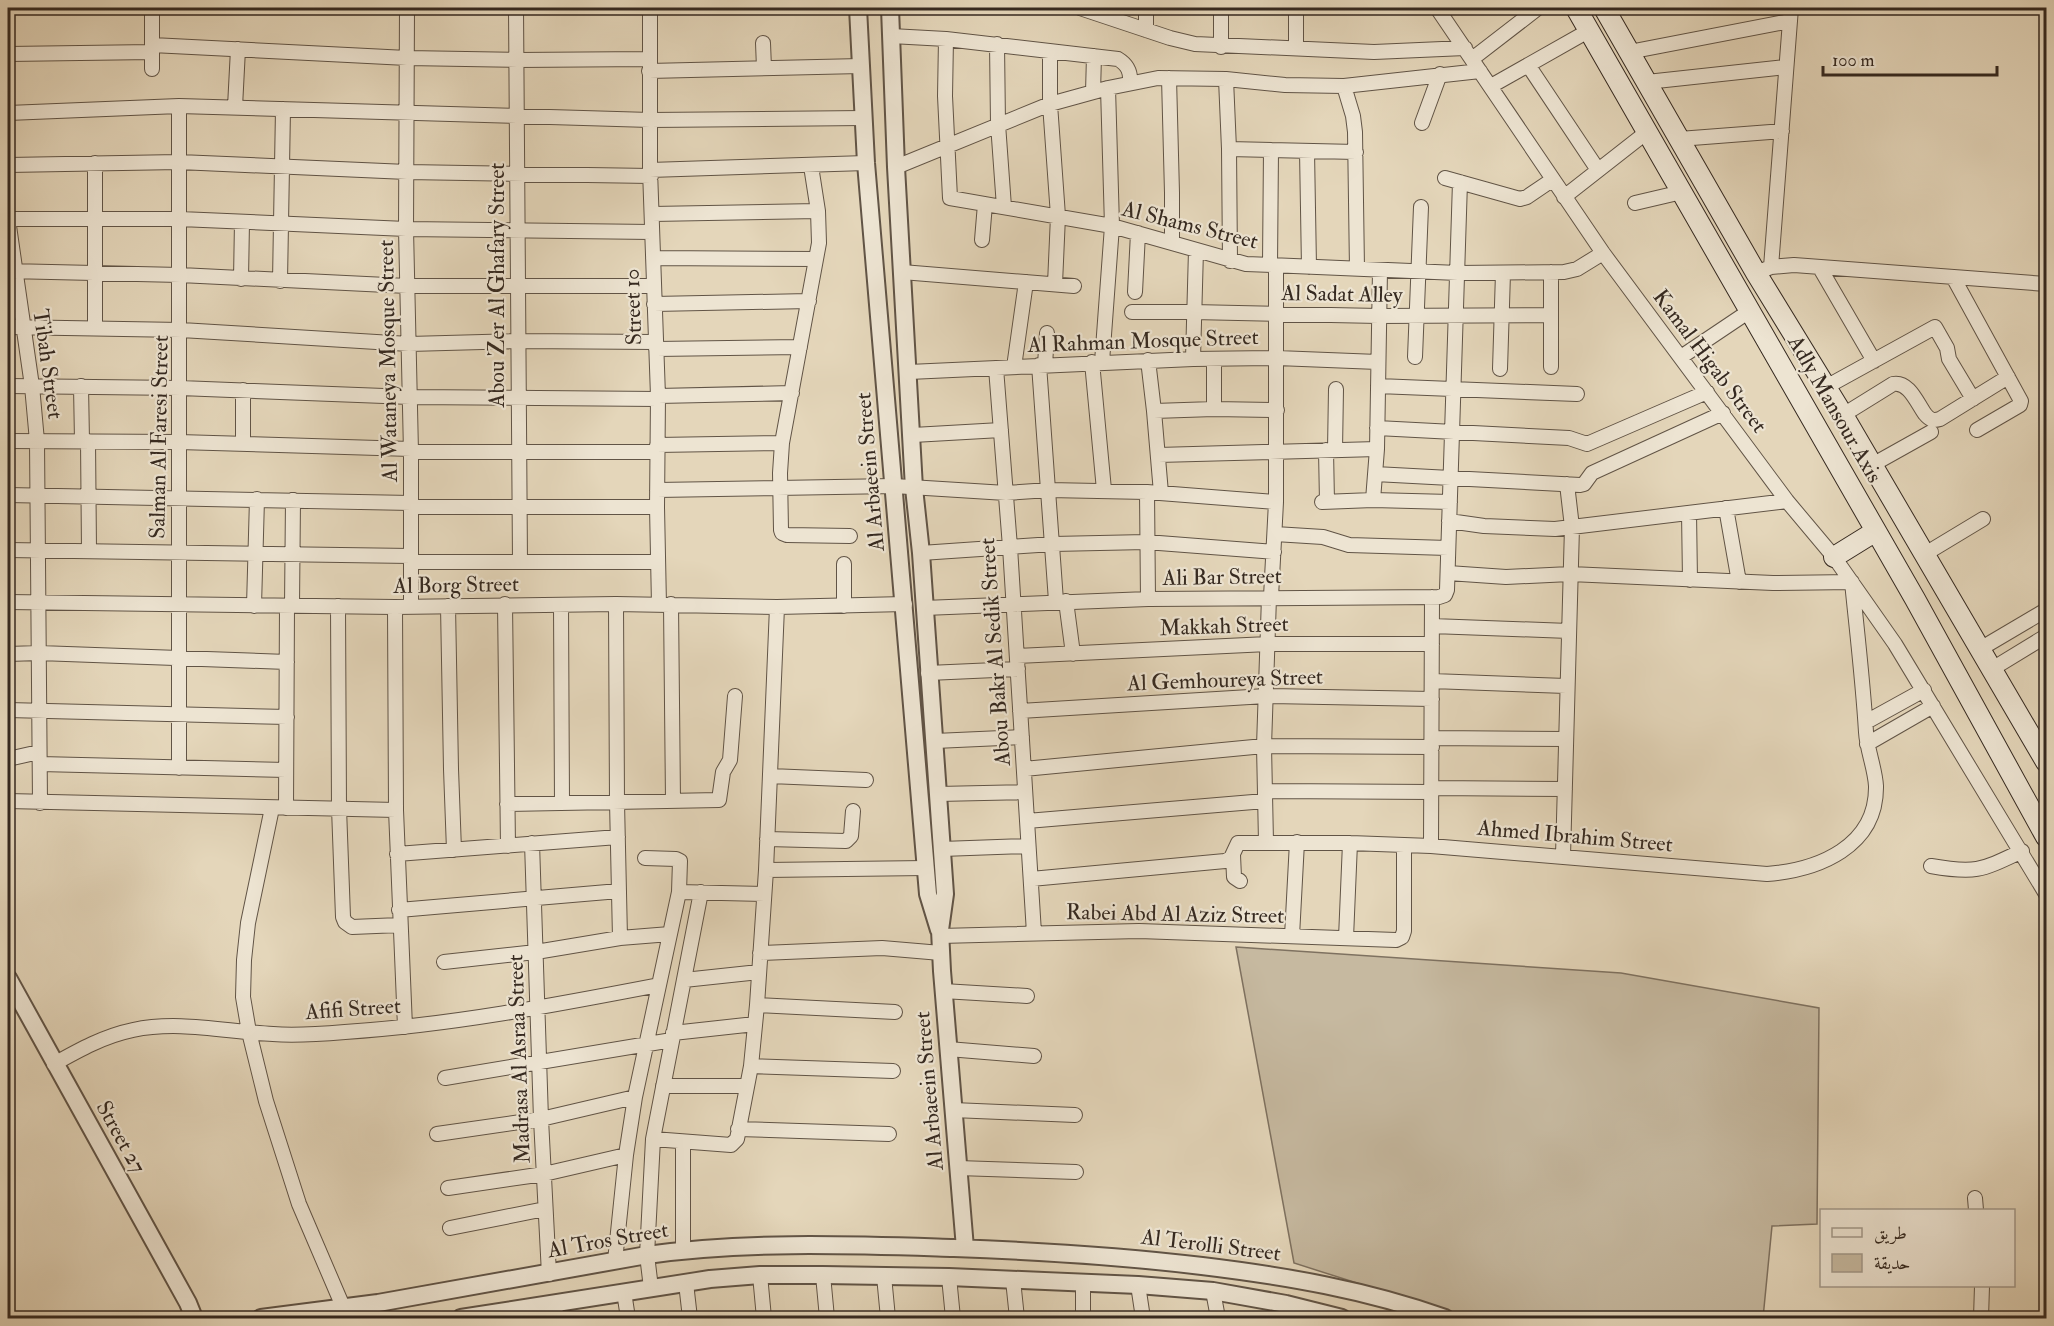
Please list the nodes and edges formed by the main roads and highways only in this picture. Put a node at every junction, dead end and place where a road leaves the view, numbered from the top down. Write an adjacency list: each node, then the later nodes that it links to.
1 (1576, 8): 3 (main road, Adly Mansour Axis)
2 (1604, 8): 5 (main road, Adly Mansour Axis)
3 (1876, 531): 4 (main road); 6 (main road, Adly Mansour Axis)
4 (1834, 557)
5 (2046, 762)
6 (2046, 837)

